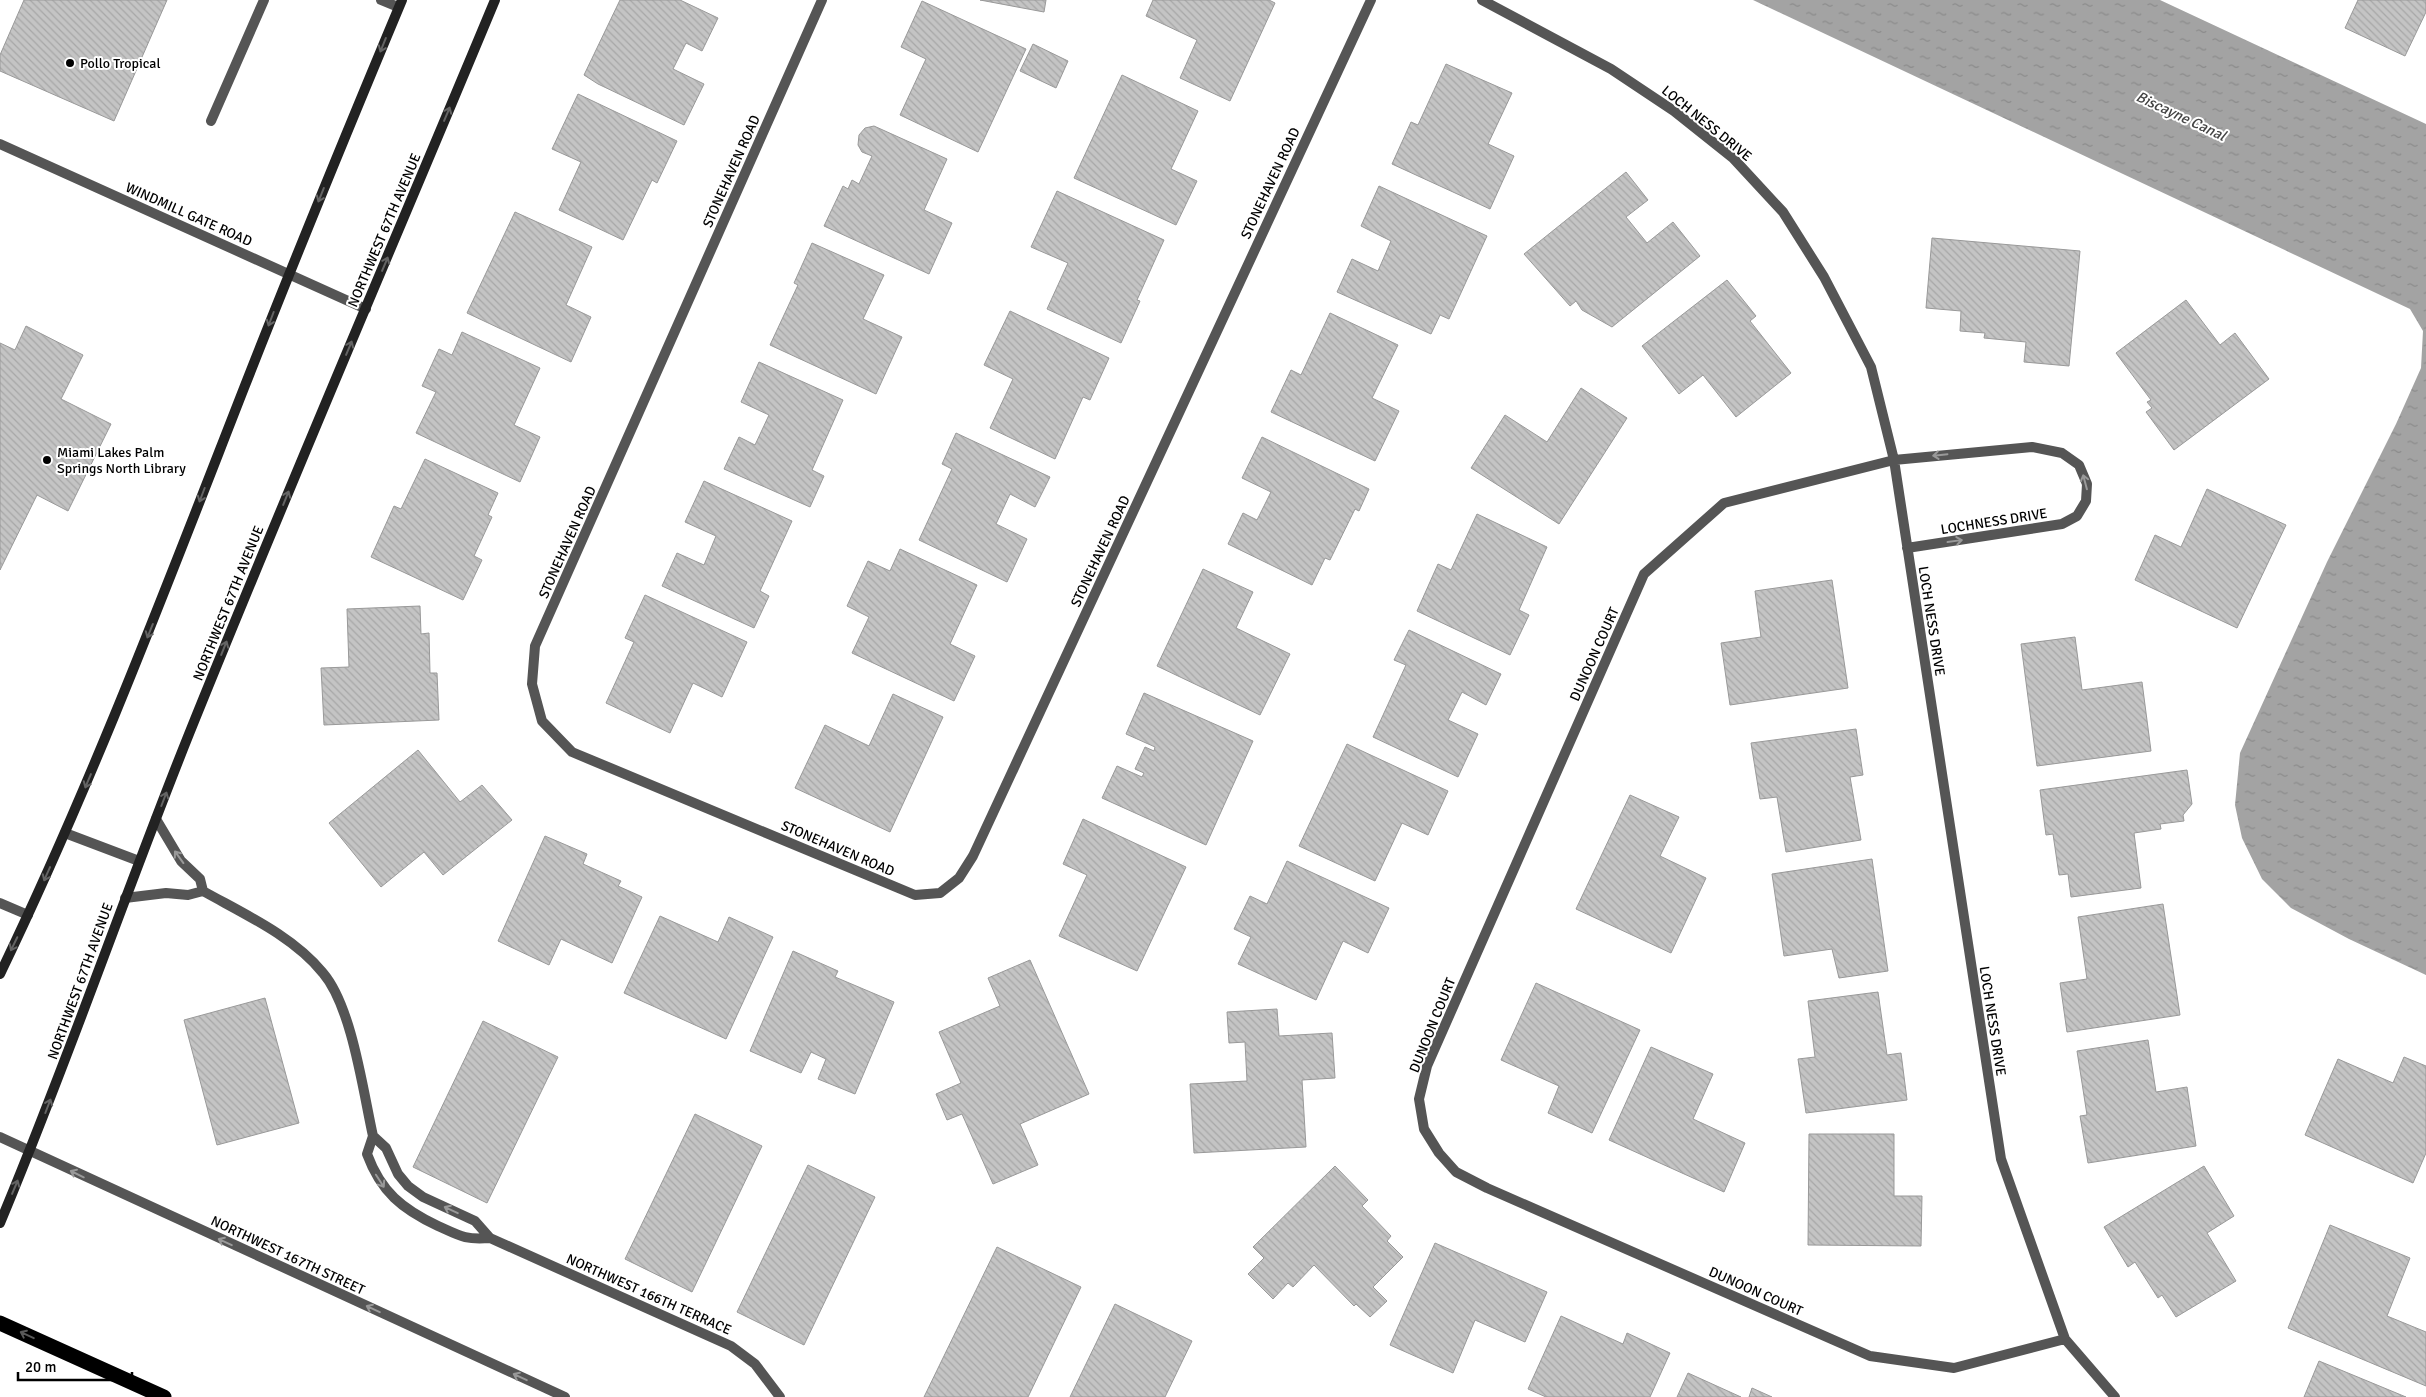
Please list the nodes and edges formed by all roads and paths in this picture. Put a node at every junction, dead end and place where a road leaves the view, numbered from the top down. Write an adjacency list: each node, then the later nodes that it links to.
1 (264, 0): 8 (street)
2 (381, 0): 7 (street)
3 (495, 0): 11 (main road, NORTHWEST 67TH AVENUE, one-way to 3)
4 (822, 0): 5 (street, STONEHAVEN ROAD)
5 (1371, 0)
6 (1482, 0): 12 (street, LOCH NESS DRIVE)
7 (400, 4): 10 (main road, one-way to 10)
8 (211, 120)
9 (0, 144): 10 (street, WINDMILL GATE ROAD)
10 (289, 274): 11 (street, WINDMILL GATE ROAD); 15 (main road, one-way to 15)
11 (366, 309): 14 (main road, NORTHWEST 67TH AVENUE, one-way to 11)
12 (1894, 460): 13 (street, LOCH NESS DRIVE); 13 (street, LOCHNESS DRIVE, one-way to 12); 28 (street, DUNOON COURT)
13 (1907, 548): 28 (street, LOCH NESS DRIVE)
14 (156, 819): 16 (main road, NORTHWEST 67TH AVENUE); 17 (street, NORTHWEST 166TH TERRACE, one-way to 14)
15 (66, 833): 16 (street); 20 (main road, one-way to 20)
16 (140, 861): 18 (main road, NORTHWEST 67TH AVENUE)
17 (204, 891): 18 (street); 22 (street, NORTHWEST 166TH TERRACE)
18 (125, 898): 24 (main road, NORTHWEST 67TH AVENUE, one-way to 18)
19 (0, 903): 20 (street)
20 (28, 915): 21 (main road, one-way to 21)
21 (0, 974)
22 (373, 1136): 26 (street, NORTHWEST 166TH TERRACE, one-way to 22); 26 (street, NORTHWEST 166TH TERRACE, one-way to 26)
23 (0, 1137): 24 (street, NORTHWEST 167TH STREET)
24 (30, 1152): 25 (main road, NORTHWEST 67TH AVENUE, one-way to 24); 30 (street, NORTHWEST 167TH STREET, one-way to 24)
25 (0, 1222)
26 (490, 1238): 31 (street, NORTHWEST 166TH TERRACE)
27 (0, 1323): 29 (highway, one-way to 27)
28 (2065, 1339): 32 (street, LOCH NESS DRIVE)
29 (164, 1397)
30 (565, 1397)
31 (780, 1397)
32 (2115, 1397)

